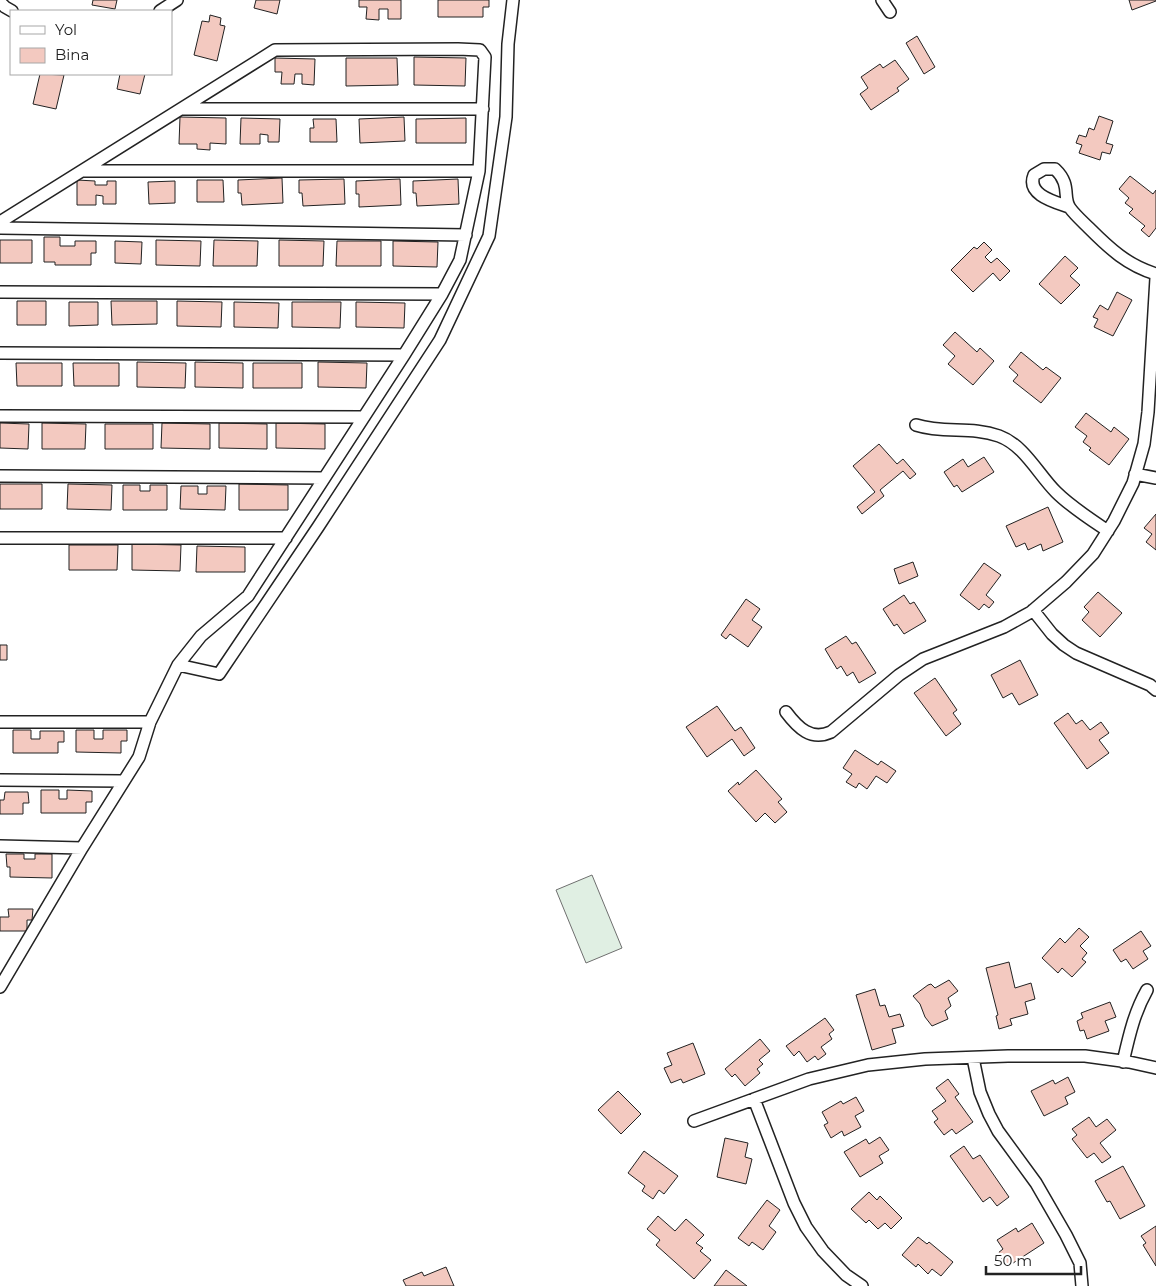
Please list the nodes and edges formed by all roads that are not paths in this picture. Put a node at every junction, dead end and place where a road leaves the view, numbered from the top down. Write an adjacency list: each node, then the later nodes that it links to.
1 (177, 0): 6 (street)
2 (513, 0): 33 (street)
3 (882, 0): 7 (street)
4 (0, 2): 5 (street)
5 (10, 10)
6 (162, 10)
7 (890, 12)
8 (182, 109): 9 (street); 9 (street); 10 (street)
9 (482, 109): 11 (street)
10 (84, 171): 11 (street); 13 (street)
11 (479, 171): 15 (street)
12 (1069, 206): 16 (street)
13 (0, 222)
14 (0, 228): 15 (street)
15 (466, 235): 19 (street)
16 (1156, 274)
17 (1156, 278): 25 (street)
18 (0, 292): 19 (street)
19 (442, 294): 21 (street)
20 (0, 353): 21 (street)
21 (404, 355): 23 (street)
22 (0, 416): 23 (street)
23 (364, 416): 27 (street)
24 (916, 425): 29 (street)
25 (1136, 474): 28 (street); 29 (street)
26 (0, 476): 27 (street)
27 (324, 478): 31 (street)
28 (1156, 478)
29 (1108, 531): 32 (street)
30 (0, 538): 31 (street)
31 (286, 538): 33 (street)
32 (1034, 610): 34 (street); 35 (street)
33 (178, 665): 37 (street)
34 (1156, 690)
35 (786, 712)
36 (0, 722): 37 (street)
37 (150, 722): 39 (street)
38 (0, 780): 39 (street)
39 (122, 782): 41 (street)
40 (0, 846): 41 (street)
41 (82, 848): 42 (street)
42 (0, 987)
43 (1147, 990): 45 (street)
44 (973, 1058): 45 (street); 47 (street); 50 (street)
45 (1123, 1062): 46 (street)
46 (1156, 1068)
47 (754, 1099): 48 (street); 49 (street)
48 (694, 1121)
49 (862, 1286)
50 (1082, 1286)

